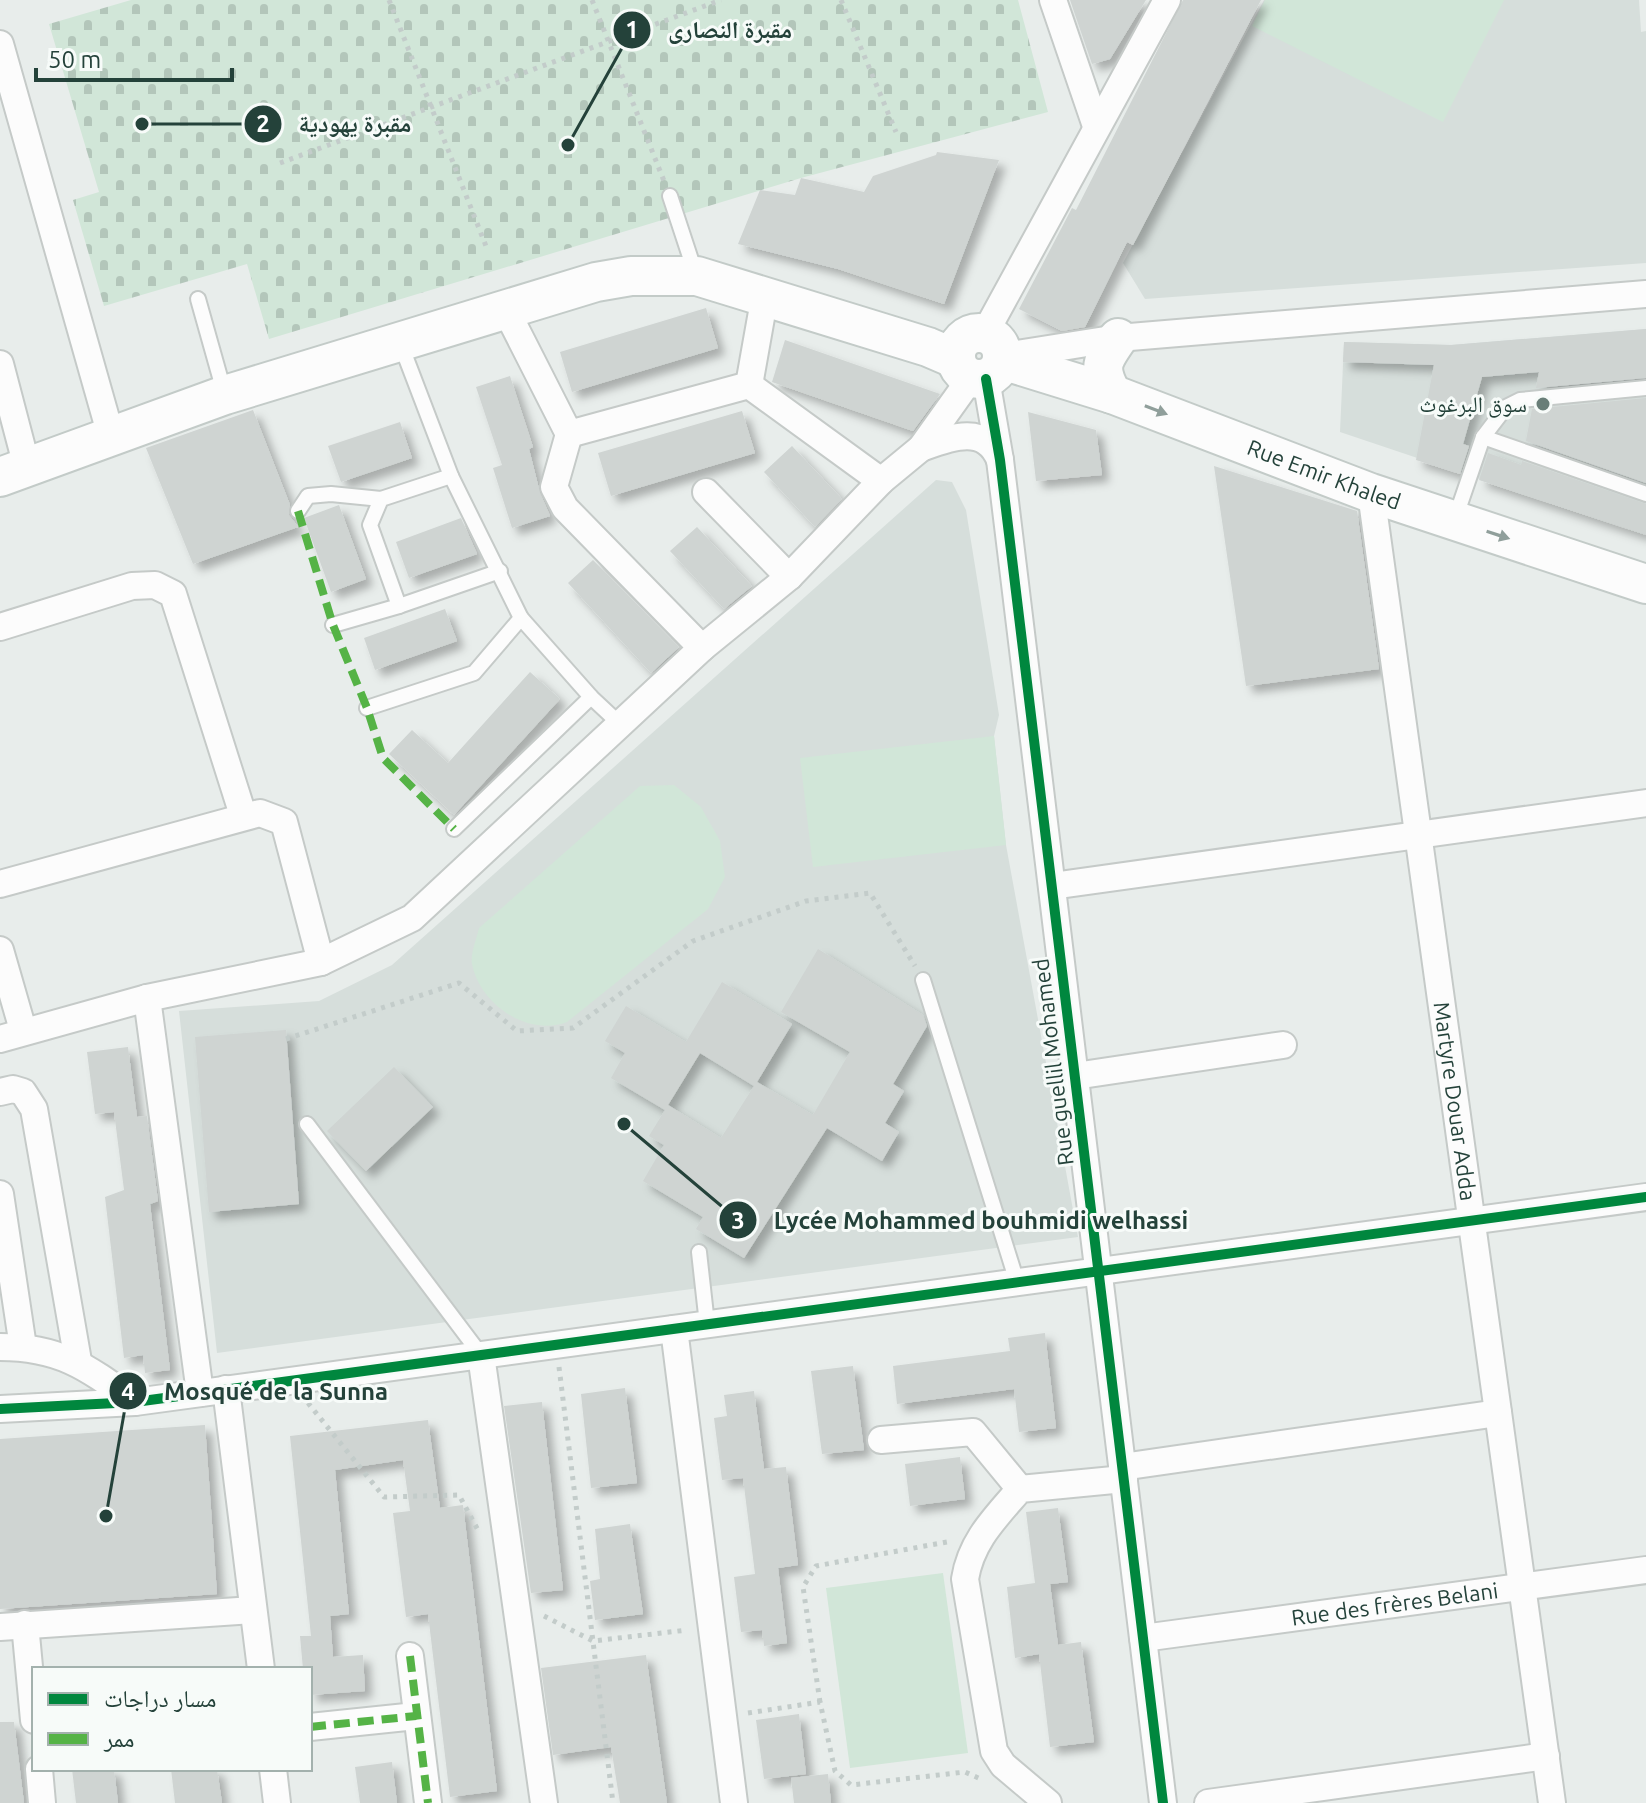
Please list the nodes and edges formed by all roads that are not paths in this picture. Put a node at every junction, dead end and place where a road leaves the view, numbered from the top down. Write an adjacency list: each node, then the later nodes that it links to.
1 (1053, 0): 4 (street)
2 (1167, 0): 4 (street)
3 (0, 44): 20 (street)
4 (1096, 126): 13 (street)
5 (670, 196): 6 (lane)
6 (697, 276): 8 (street, Rue Emir Khaled); 10 (street, Rue Emir Khaled)
7 (1646, 294): 11 (street)
8 (765, 295): 13 (street, Rue Emir Khaled); 15 (street)
9 (198, 299): 18 (lane)
10 (506, 310): 12 (street, Rue Emir Khaled); 19 (street)
11 (1118, 338): 13 (street); 17 (street)
12 (399, 341): 18 (street, Rue Emir Khaled); 25 (lane)
13 (984, 361): 17 (street, Rue Emir Khaled); 22 (street); 23 (street, Rue guellil Mohamed)
14 (0, 364): 24 (street)
15 (749, 385): 19 (street); 26 (street)
16 (1646, 388): 21 (lane)
17 (1112, 394): 28 (street, Rue Emir Khaled, one-way to 28)
18 (225, 395): 20 (street, Rue Emir Khaled)
19 (569, 434): 40 (street)
20 (111, 436): 24 (street, Rue Emir Khaled)
21 (1483, 437): 29 (lane); 32 (lane)
22 (921, 448): 23 (street); 26 (street)
23 (1000, 460): 49 (street, Rue guellil Mohamed)
24 (14, 472)
25 (451, 476): 30 (lane); 33 (lane)
26 (881, 481): 34 (street)
27 (706, 492): 34 (street)
28 (1371, 493): 32 (street, Rue Emir Khaled); 47 (street, Martyre Douar Adda)
29 (1646, 494)
30 (381, 499): 31 (lane); 36 (lane)
31 (298, 511)
32 (1454, 520): 35 (street, Rue Emir Khaled, one-way to 35)
33 (500, 571): 36 (lane); 37 (lane)
34 (789, 577): 40 (street)
35 (1646, 584)
36 (399, 606): 38 (lane)
37 (521, 618): 41 (lane); 42 (lane)
38 (333, 625)
39 (0, 627): 45 (street)
40 (702, 648): 43 (street)
41 (591, 697): 43 (lane); 46 (lane)
42 (367, 708)
43 (622, 726): 51 (street)
44 (1646, 803): 47 (street)
45 (243, 815): 48 (street); 51 (street)
46 (454, 829)
47 (1418, 835): 49 (street); 61 (street, Martyre Douar Adda)
48 (0, 884)
49 (1052, 886): 56 (street, Rue guellil Mohamed)
50 (0, 950): 54 (street)
51 (321, 962): 53 (street)
52 (923, 980): 64 (lane)
53 (147, 998): 54 (street); 70 (street)
54 (12, 1034)
55 (1283, 1045): 56 (street)
56 (1075, 1076): 63 (street, Rue guellil Mohamed)
57 (0, 1092): 69 (street)
58 (307, 1124): 68 (lane)
59 (0, 1194): 67 (street)
60 (1646, 1197): 61 (street)
61 (1472, 1221): 63 (street); 73 (street, Martyre Douar Adda)
62 (699, 1252): 65 (lane)
63 (1099, 1271): 64 (street); 75 (street, Rue guellil Mohamed)
64 (1017, 1282): 65 (street)
65 (707, 1324): 66 (street)
66 (674, 1329): 68 (street); 94 (street)
67 (11, 1347): 69 (street)
68 (481, 1355): 70 (street); 93 (street)
69 (78, 1361): 71 (street)
70 (213, 1391): 71 (street); 79 (street)
71 (135, 1402): 72 (street)
72 (0, 1409)
73 (1498, 1413): 75 (street); 78 (street, Martyre Douar Adda)
74 (881, 1440): 76 (street)
75 (1123, 1473): 76 (street); 81 (street, Rue guellil Mohamed)
76 (1020, 1489): 95 (street)
77 (1646, 1570): 78 (street, Rue des frères Belani)
78 (1522, 1587): 81 (street, Rue des frères Belani); 87 (street, Martyre Douar Adda)
79 (253, 1610): 80 (street); 83 (street)
80 (13, 1626): 84 (street)
81 (1143, 1638): 96 (street, Rue guellil Mohamed)
82 (410, 1656): 85 (street)
83 (261, 1667)
84 (32, 1711)
85 (416, 1716): 86 (street); 92 (street)
86 (312, 1727)
87 (1546, 1756): 97 (street); 98 (street, Martyre Douar Adda)
88 (39, 1771): 90 (street)
89 (273, 1771): 91 (street)
90 (42, 1803)
91 (277, 1803)
92 (428, 1803)
93 (544, 1803)
94 (734, 1803)
95 (1048, 1803)
96 (1163, 1803)
97 (1208, 1803)
98 (1552, 1803)

